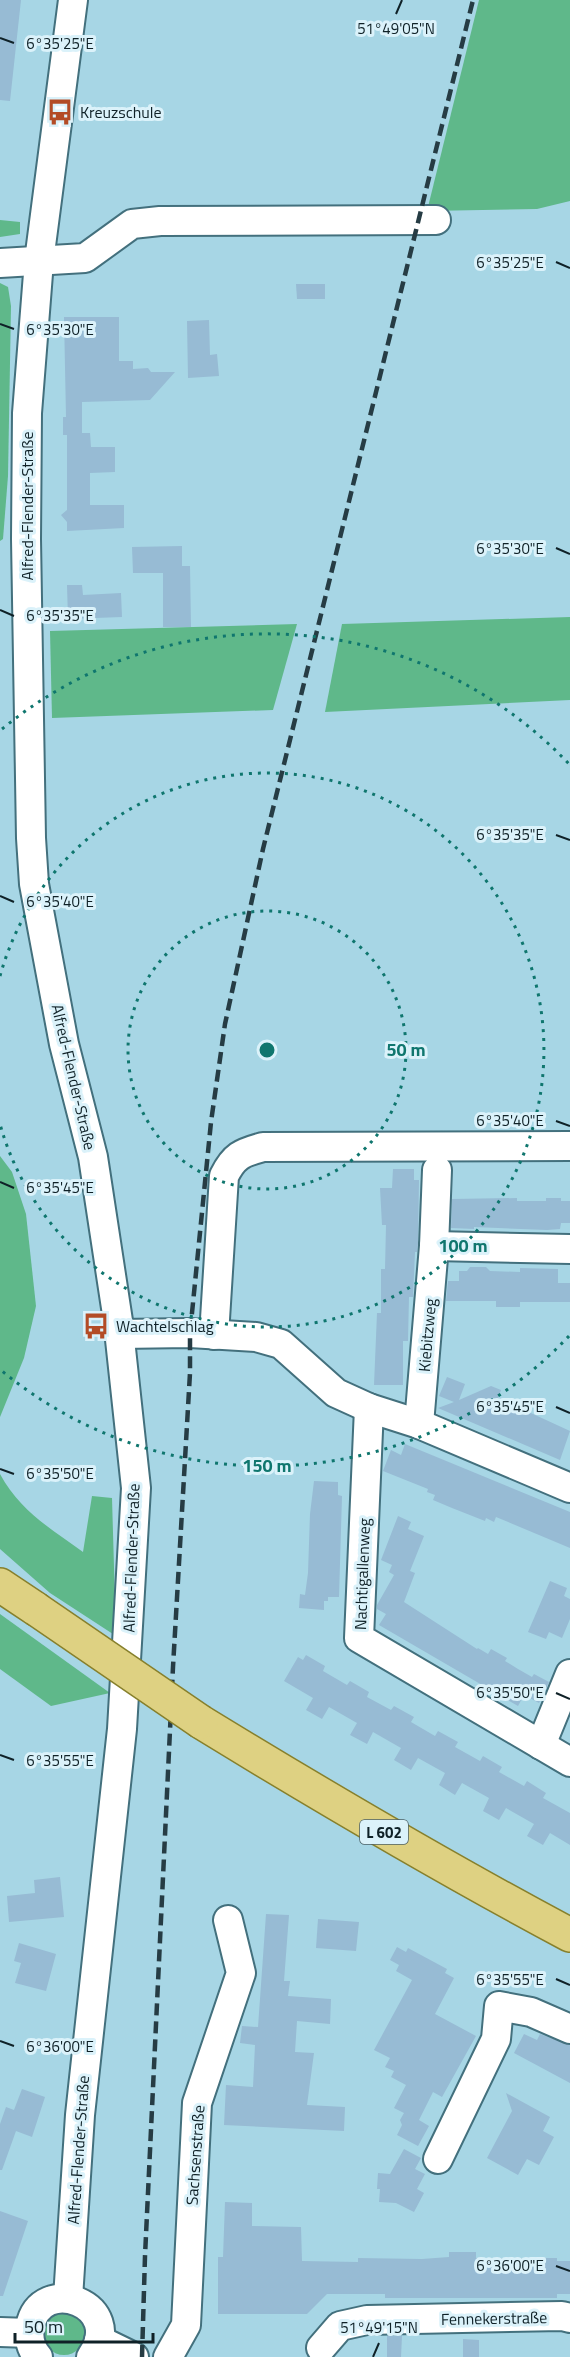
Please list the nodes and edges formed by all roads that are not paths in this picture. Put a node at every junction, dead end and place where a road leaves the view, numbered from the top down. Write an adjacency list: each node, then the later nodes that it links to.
1 (73, 0): 3 (street, Alfred-Flender-Straße)
2 (436, 220): 3 (street)
3 (39, 261): 4 (street); 9 (street, Alfred-Flender-Straße)
4 (0, 263)
5 (570, 1146): 10 (street)
6 (436, 1170): 7 (street, Kiebitzweg)
7 (434, 1246): 8 (street); 12 (street, Kiebitzweg)
8 (570, 1250)
9 (119, 1334): 10 (street); 22 (street, Alfred-Flender-Straße)
10 (214, 1335): 11 (street)
11 (369, 1408): 12 (street); 16 (street, Nachtigallenweg)
12 (419, 1424): 13 (street)
13 (570, 1488)
14 (0, 1585): 19 (main road, L 602, bridge)
15 (570, 1674): 16 (street)
16 (542, 1744): 17 (street, Nachtigallenweg)
17 (570, 1762)
18 (228, 1920): 29 (street, Sachsenstraße)
19 (570, 1935)
20 (570, 2029): 21 (street)
21 (438, 2159)
22 (68, 2298): 25 (street); 27 (street)
23 (570, 2318): 26 (street, Fennekerstraße)
24 (0, 2332): 25 (street)
25 (34, 2345)
26 (321, 2348)
27 (95, 2349): 28 (street)
28 (134, 2357)
29 (168, 2357)

